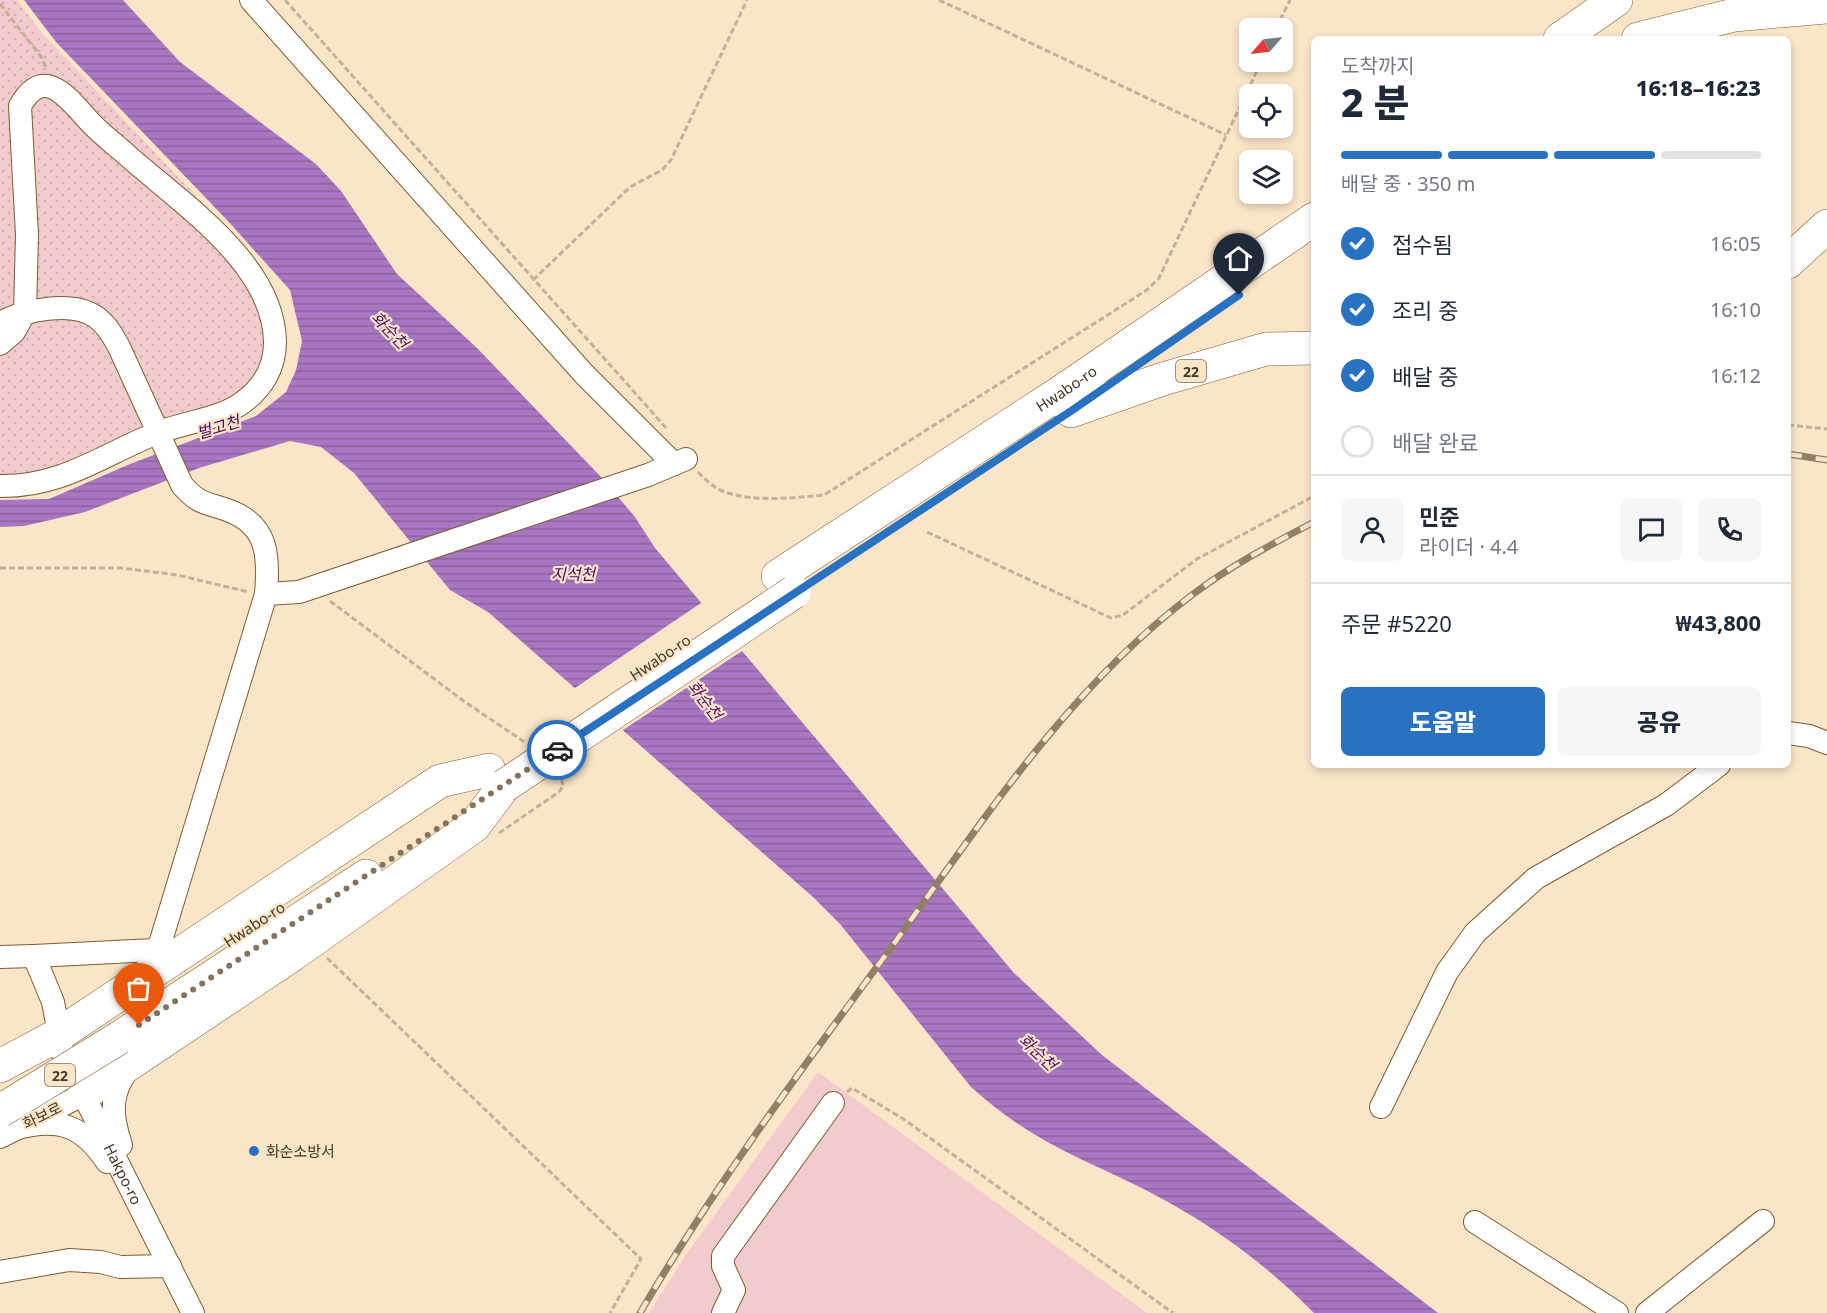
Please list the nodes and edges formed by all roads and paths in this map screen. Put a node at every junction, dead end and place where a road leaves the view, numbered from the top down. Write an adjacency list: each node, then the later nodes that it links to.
1 (251, 0): 32 (street)
2 (285, 0): 23 (path)
3 (747, 0): 23 (path)
4 (939, 0): 16 (path)
5 (1290, 0): 9 (path)
6 (1616, 0): 11 (highway)
7 (0, 4): 15 (path)
8 (1827, 7): 12 (highway)
9 (1281, 18)
10 (1827, 26): 13 (highway)
11 (1564, 36)
12 (1650, 36)
13 (1745, 36)
14 (1256, 72): 16 (path)
15 (52, 86): 24 (street); 31 (street)
16 (1226, 135): 32 (path)
17 (1827, 212): 20 (highway)
18 (1311, 221): 37 (highway, Hwabo-ro / 22)
19 (1827, 226): 22 (highway)
20 (1791, 243)
21 (1311, 246): 28 (highway, Hwabo-ro / 22)
22 (1791, 259)
23 (533, 280): 32 (path)
24 (25, 312): 25 (street); 26 (street); 31 (street)
25 (0, 323)
26 (0, 344)
27 (1311, 348): 28 (highway, 22)
28 (1071, 411): 37 (highway, Hwabo-ro / 22)
29 (1791, 425): 30 (path)
30 (1827, 429)
31 (159, 436): 33 (street); 39 (street)
32 (681, 461): 38 (street)
33 (0, 486)
34 (1311, 498): 35 (path)
35 (927, 532)
36 (0, 568): 39 (path)
37 (786, 584): 45 (highway, Hwabo-ro / 22, bridge)
38 (315, 586): 39 (street); 42 (path)
39 (266, 594): 48 (street)
40 (1791, 734): 41 (street)
41 (1827, 742)
42 (527, 744)
43 (1715, 768): 57 (street)
44 (558, 771): 46 (path)
45 (496, 778): 50 (highway); 51 (highway); 52 (highway, Hwabo-ro / 22)
46 (498, 834)
47 (319, 951): 50 (street); 65 (path)
48 (34, 956): 49 (street); 51 (street, Hakpo-ro)
49 (0, 957)
50 (280, 963): 52 (highway)
51 (58, 1035): 53 (highway); 55 (street, Hakpo-ro)
52 (122, 1038): 54 (highway, Hwabo-ro / 22); 55 (highway); 58 (highway, Hwabo-ro / 22, bridge); 61 (street)
53 (0, 1066)
54 (0, 1085)
55 (84, 1094): 58 (street, 화보로); 61 (street, Hakpo-ro)
56 (833, 1103): 66 (street); 67 (path)
57 (1381, 1107)
58 (5, 1126): 61 (street)
59 (1764, 1221): 69 (street)
60 (1475, 1222): 68 (street)
61 (148, 1223): 62 (street, Hakpo-ro)
62 (170, 1266): 63 (street); 64 (street, Hakpo-ro)
63 (0, 1272)
64 (193, 1313)
65 (610, 1313)
66 (723, 1313)
67 (1173, 1313)
68 (1617, 1313)
69 (1647, 1313)

